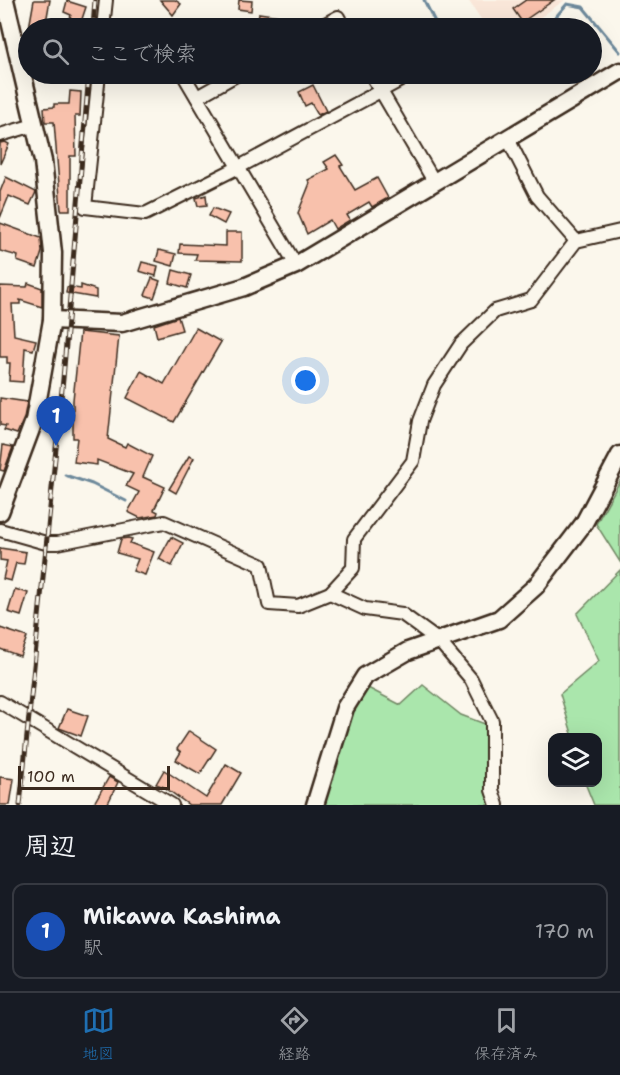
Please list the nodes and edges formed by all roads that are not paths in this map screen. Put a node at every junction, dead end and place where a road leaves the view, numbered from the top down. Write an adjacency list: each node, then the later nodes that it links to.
1 (5, 0): 4 (street)
2 (106, 0): 3 (street)
3 (104, 18)
4 (18, 56)
5 (620, 71): 6 (street)
6 (602, 82)
7 (25, 84): 16 (street)
8 (98, 84): 19 (street)
9 (189, 84): 15 (street)
10 (220, 84): 15 (street)
11 (377, 84): 14 (street)
12 (394, 84): 14 (street)
13 (599, 84): 18 (street)
14 (381, 91): 19 (street); 20 (street)
15 (196, 97): 19 (street)
16 (34, 124): 17 (street); 24 (street)
17 (0, 135)
18 (508, 139): 20 (street); 22 (street)
19 (239, 167): 23 (street)
20 (435, 183): 23 (street)
21 (620, 231): 22 (street)
22 (576, 242): 29 (street)
23 (296, 265): 24 (street)
24 (52, 320): 26 (street)
25 (620, 455): 30 (street)
26 (6, 481): 27 (street)
27 (0, 512)
28 (0, 530): 29 (street)
29 (330, 593): 30 (street)
30 (439, 641): 33 (street); 34 (street)
31 (0, 702): 32 (street)
32 (172, 805)
33 (315, 805)
34 (497, 805)

